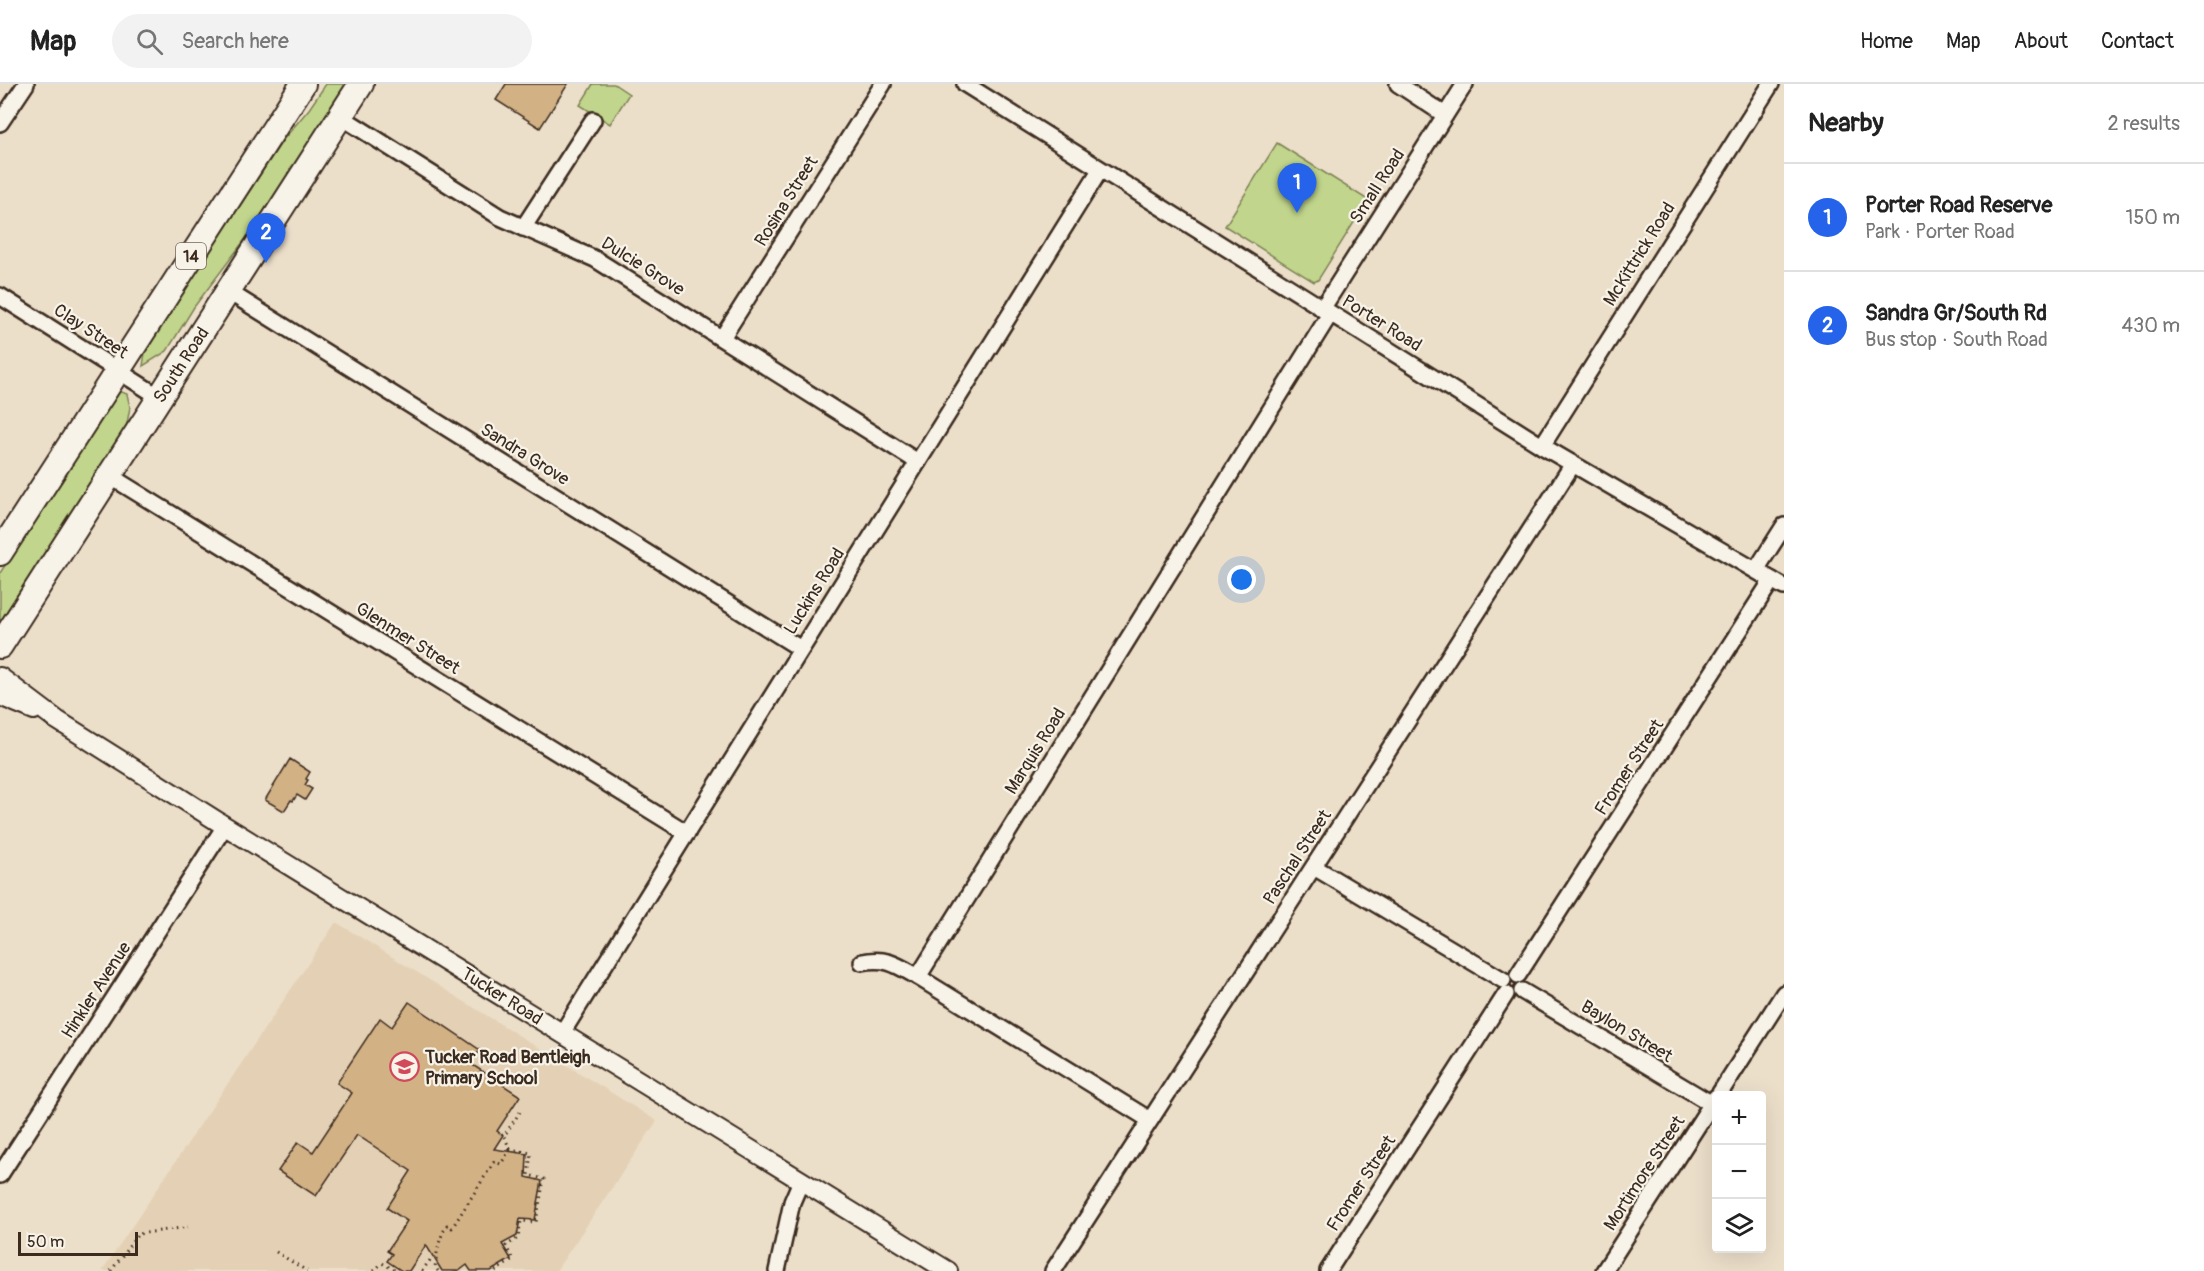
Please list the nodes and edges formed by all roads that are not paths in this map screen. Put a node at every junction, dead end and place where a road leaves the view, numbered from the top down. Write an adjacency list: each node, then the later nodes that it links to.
1 (26, 84): 13 (street)
2 (303, 84): 20 (highway, 14)
3 (361, 84): 11 (highway, South Road)
4 (883, 84): 19 (street, Rosina Street)
5 (965, 84): 9 (street, Porter Road)
6 (1398, 84): 10 (street)
7 (1465, 84): 10 (street, Small Road)
8 (1770, 84): 22 (street, McKittrick Road)
9 (982, 88): 14 (street, Porter Road)
10 (1445, 115): 18 (street, Small Road)
11 (340, 116): 15 (street, Dulcie Grove); 16 (highway, South Road)
12 (593, 120): 15 (street)
13 (0, 123)
14 (1100, 170): 18 (street, Porter Road); 23 (street, Luckins Road)
15 (523, 228): 19 (street, Dulcie Grove)
16 (229, 292): 21 (highway, South Road); 31 (street, Sandra Grove)
17 (0, 296): 20 (street, Clay Street)
18 (1326, 311): 22 (street, Porter Road); 39 (street, Marquis Road)
19 (722, 338): 23 (street, Dulcie Grove)
20 (117, 371): 21 (street, Clay Street); 27 (highway, 14)
21 (160, 398): 25 (highway, South Road)
22 (1542, 446): 24 (street, Porter Road)
23 (918, 462): 31 (street, Luckins Road)
24 (1573, 464): 28 (street, Porter Road); 37 (street, Paschal Street)
25 (110, 476): 30 (highway, South Road); 36 (street, Glenmer Street)
26 (1784, 526): 28 (street)
27 (0, 553)
28 (1756, 570): 29 (street, Porter Road)
29 (1778, 584): 40 (street, Fromer Street)
30 (0, 646)
31 (801, 649): 36 (street, Luckins Road)
32 (0, 677): 34 (street, Tucker Road)
33 (0, 696): 34 (street, Tucker Road)
34 (57, 720): 35 (street, Tucker Road)
35 (225, 826): 43 (street, Tucker Road); 48 (street, Hinkler Avenue)
36 (687, 833): 43 (street, Luckins Road)
37 (1314, 867): 41 (street); 47 (street, Paschal Street)
38 (862, 962): 39 (street)
39 (918, 977): 47 (street)
40 (1520, 983): 41 (street); 45 (street, Baylon Street)
41 (1504, 987): 53 (street, Fromer Street)
42 (1784, 993): 44 (street, Mortimore Street)
43 (562, 1033): 49 (street, Tucker Road)
44 (1720, 1091)
45 (1712, 1097)
46 (1712, 1104): 54 (street, Mortimore Street)
47 (1150, 1120): 52 (street, Paschal Street)
48 (0, 1175)
49 (801, 1181): 50 (street); 51 (street, Tucker Road)
50 (777, 1271)
51 (948, 1271)
52 (1053, 1271)
53 (1328, 1271)
54 (1604, 1271)

